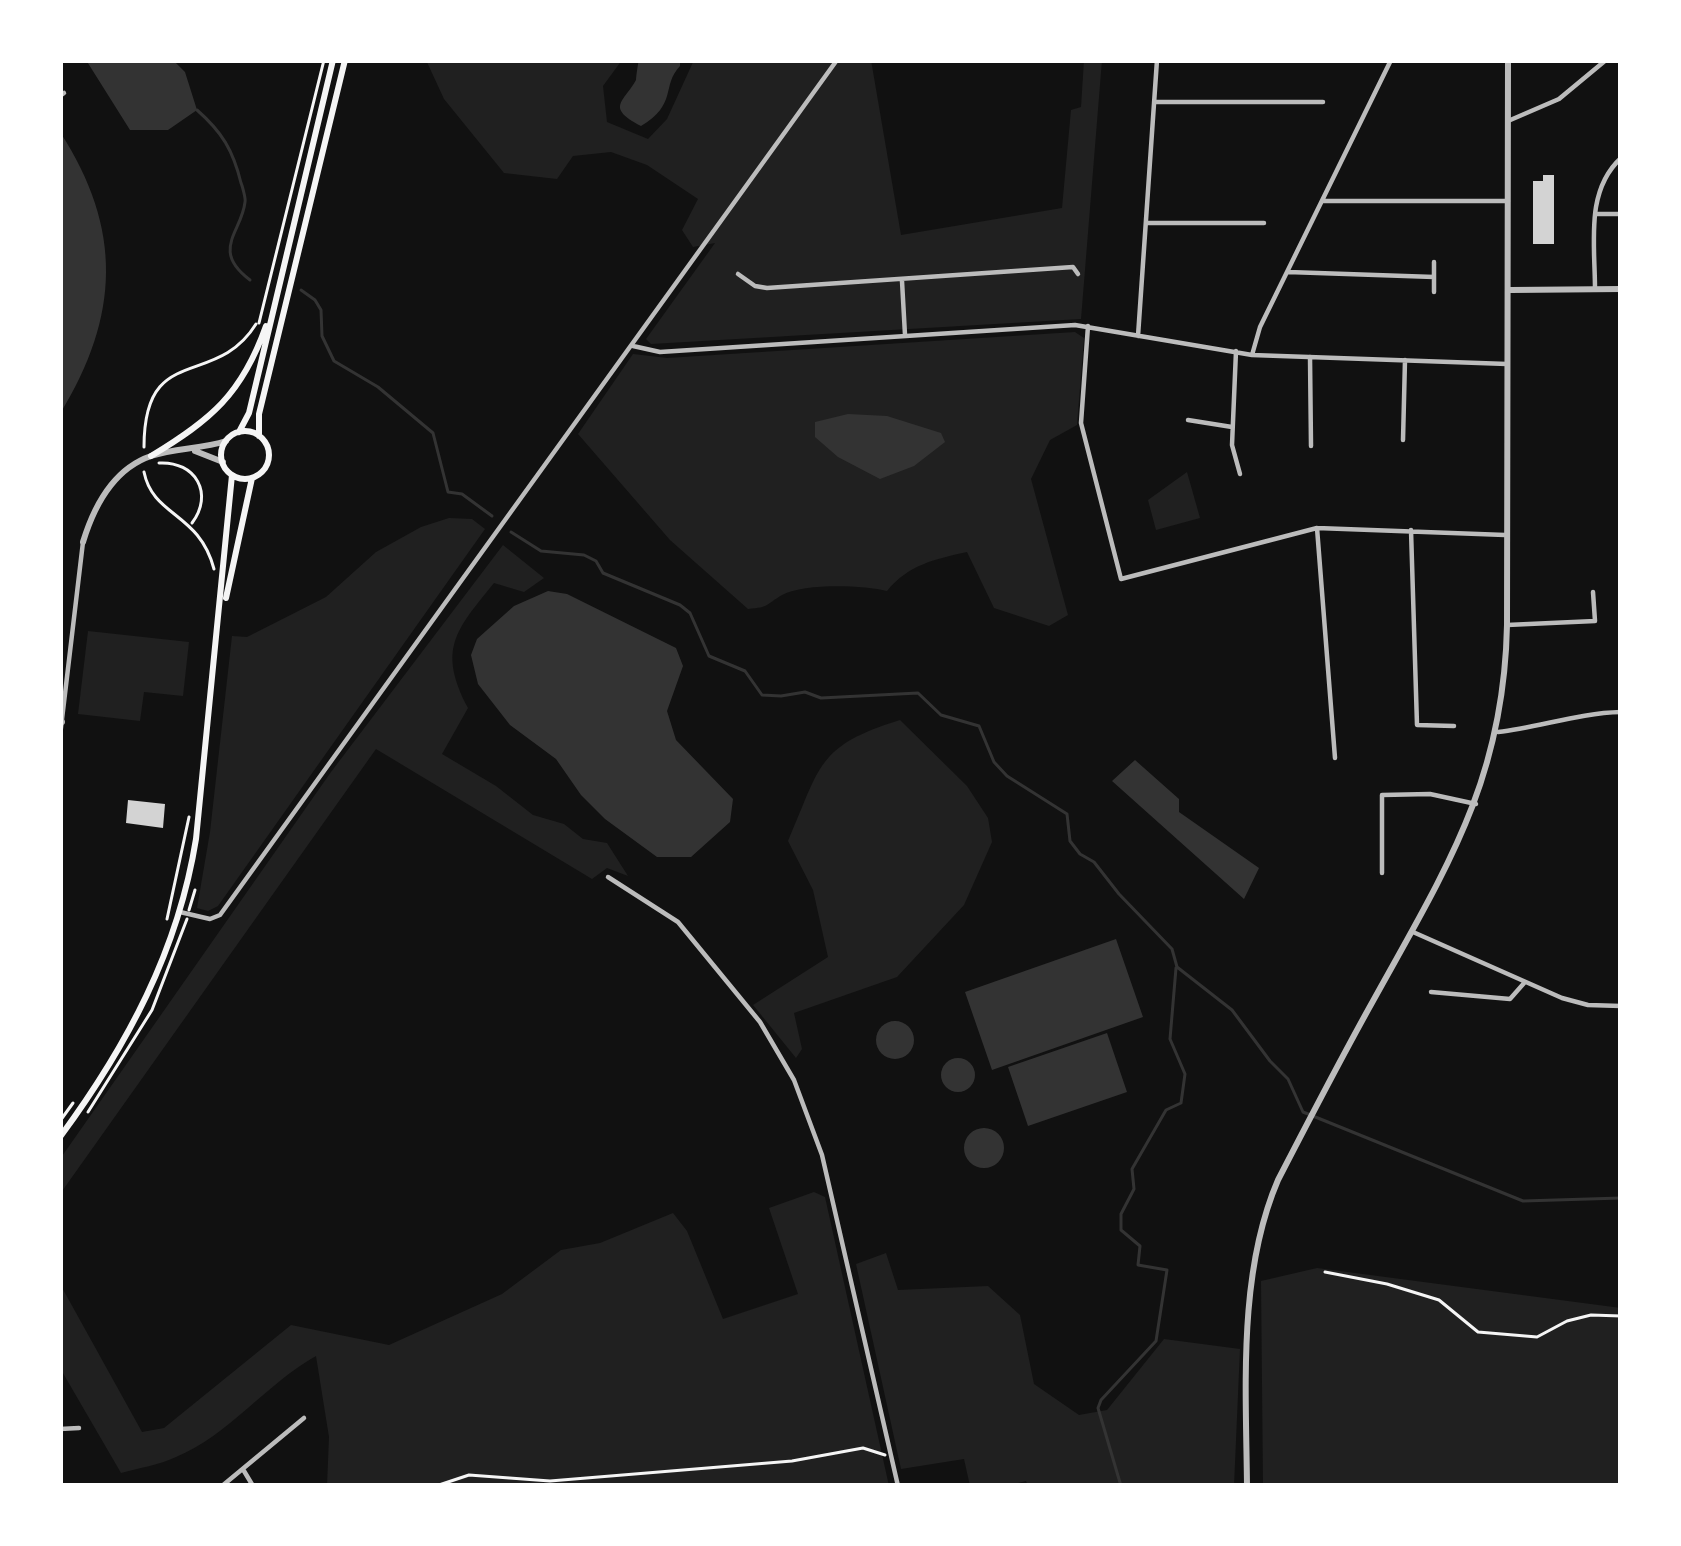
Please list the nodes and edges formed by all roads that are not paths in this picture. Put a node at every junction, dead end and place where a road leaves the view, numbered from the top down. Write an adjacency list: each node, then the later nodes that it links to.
1 (333, 60): 19 (main road)
2 (346, 60): 41 (main road)
3 (837, 60): 32 (street)
4 (1157, 60): 8 (street)
5 (1391, 60): 12 (street)
6 (1508, 60): 10 (street)
7 (1606, 60): 10 (street)
8 (1154, 102): 9 (street); 16 (street)
9 (1322, 102)
10 (1508, 121): 13 (street)
11 (1621, 158): 14 (street)
12 (1323, 201): 13 (street); 20 (street)
13 (1508, 201): 26 (street)
14 (1595, 214): 15 (street); 25 (street)
15 (1621, 214)
16 (1146, 223): 17 (street); 31 (street)
17 (1264, 223)
18 (1434, 262): 23 (street)
19 (284, 265): 40 (main road); 46 (main road)
20 (1288, 272): 23 (street); 34 (street)
21 (738, 274): 24 (street)
22 (1078, 274): 24 (street)
23 (1434, 277): 28 (street)
24 (902, 280): 30 (street)
25 (1595, 289): 26 (street); 27 (street)
26 (1509, 290): 37 (street)
27 (1621, 290)
28 (1434, 292)
29 (1088, 326): 30 (street); 31 (street); 51 (street)
30 (904, 335): 32 (street)
31 (1138, 336): 33 (street)
32 (633, 346): 69 (street)
33 (1236, 352): 34 (street); 39 (street)
34 (1252, 355): 35 (street)
35 (1310, 357): 36 (street); 44 (street)
36 (1405, 360): 37 (street); 42 (street)
37 (1507, 364): 53 (street)
38 (1188, 420): 39 (street)
39 (1232, 428): 48 (street)
40 (238, 432): 41 (main road); 43 (main road)
41 (259, 436): 50 (main road)
42 (1403, 440)
43 (226, 441): 45 (street); 47 (main road)
44 (1311, 446)
45 (185, 450): 46 (street); 47 (street)
46 (151, 456): 54 (street)
47 (223, 462): 49 (main road)
48 (1240, 474)
49 (232, 475): 50 (main road); 56 (main road)
50 (252, 478): 56 (main road)
51 (1317, 527): 52 (street); 65 (street)
52 (1411, 530): 53 (street); 62 (street)
53 (1508, 535): 57 (street)
54 (82, 542): 59 (street)
55 (1594, 592): 57 (street)
56 (220, 619): 69 (main road)
57 (1507, 625): 63 (street)
58 (60, 637): 59 (street)
59 (71, 638): 61 (street)
60 (1621, 712): 63 (street)
61 (61, 722): 64 (street)
62 (1454, 726)
63 (1498, 732): 66 (street)
64 (60, 736)
65 (1335, 758)
66 (1476, 804): 67 (street); 70 (street)
67 (1382, 873)
68 (608, 878): 81 (street)
69 (180, 912): 74 (main road)
70 (1412, 932): 71 (street); 82 (street)
71 (1525, 982): 72 (street); 73 (street)
72 (1431, 992)
73 (1621, 1006)
74 (60, 1137)
75 (304, 1418): 78 (street)
76 (79, 1428): 77 (street)
77 (60, 1429)
78 (244, 1472): 79 (street); 80 (street)
79 (222, 1486)
80 (253, 1486)
81 (898, 1486)
82 (1247, 1486)

